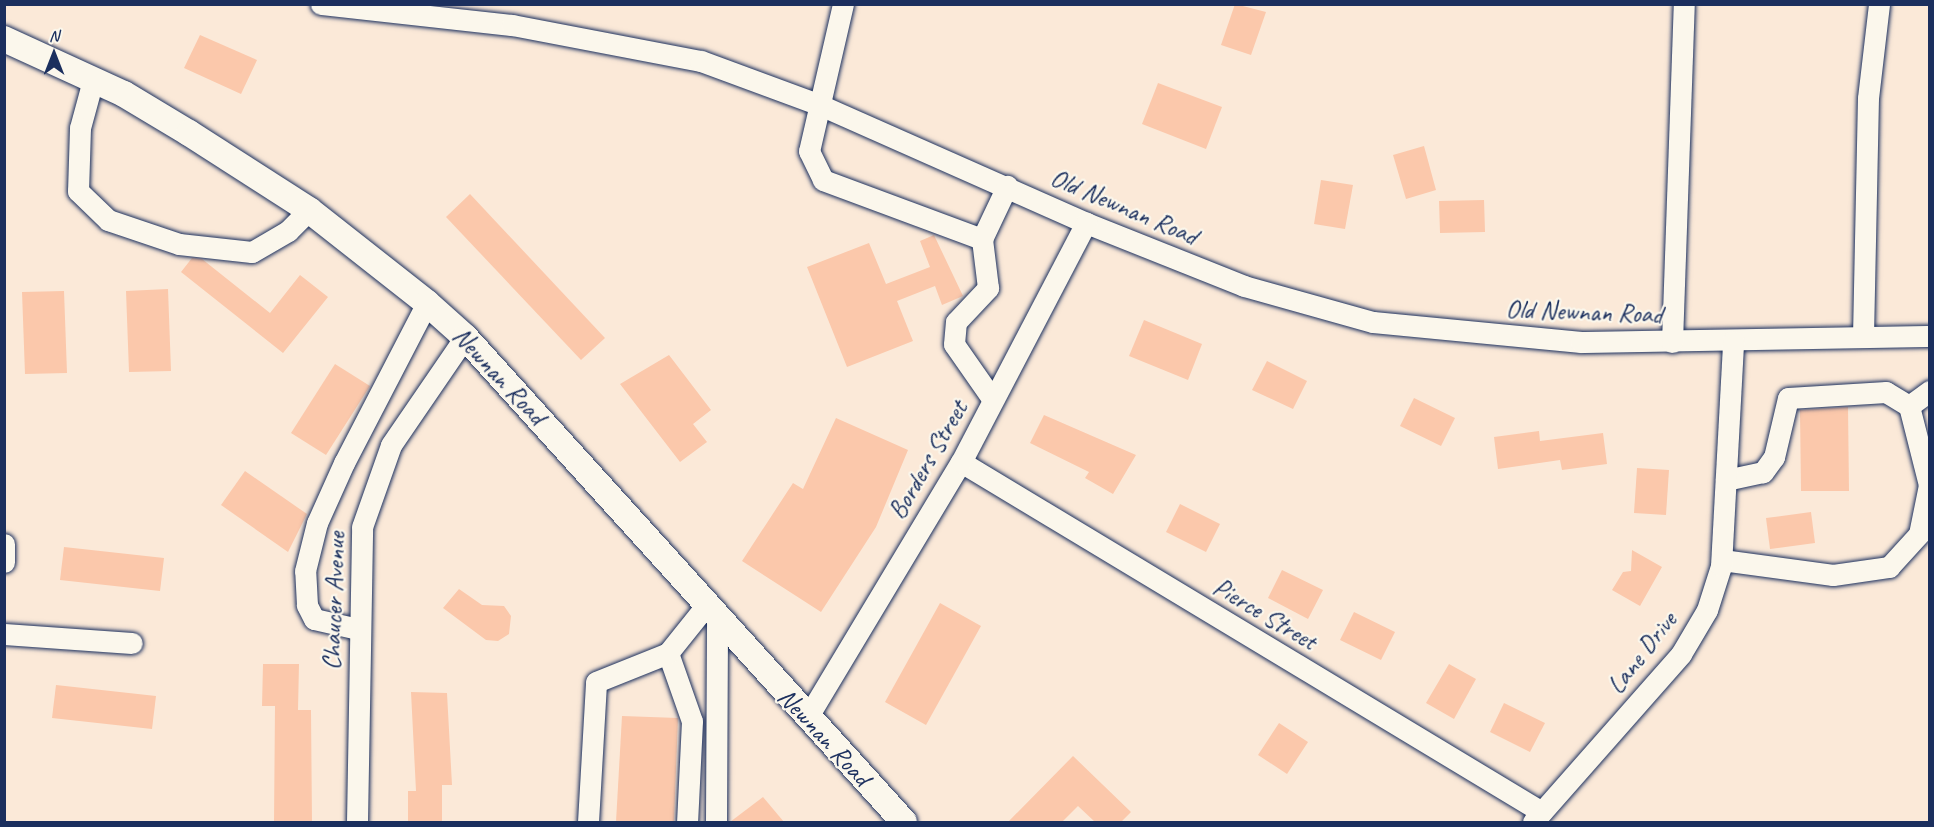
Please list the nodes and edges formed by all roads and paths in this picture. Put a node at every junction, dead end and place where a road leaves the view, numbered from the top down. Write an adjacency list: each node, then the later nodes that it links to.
1 (321, 4): 7 (street, Old Newnan Road)
2 (843, 4): 7 (street)
3 (1684, 4): 17 (street)
4 (1879, 4): 13 (street)
5 (4, 39): 6 (main road, Newnan Road)
6 (93, 80): 9 (main road, Newnan Road); 9 (street)
7 (820, 105): 8 (street, Old Newnan Road); 11 (street)
8 (1007, 186): 10 (street, Old Newnan Road); 11 (street)
9 (309, 210): 12 (main road, Newnan Road)
10 (1086, 223): 17 (street, Old Newnan Road); 20 (street, Borders Street)
11 (982, 239): 20 (street)
12 (427, 303): 15 (main road, Newnan Road); 28 (street)
13 (1863, 336): 14 (street, Old Newnan Road); 16 (street, Old Newnan Road)
14 (1929, 336): 18 (street)
15 (465, 337): 27 (main road, Newnan Road); 28 (street, Chaucer Avenue)
16 (1733, 341): 17 (street, Old Newnan Road); 23 (street, Lane Drive)
17 (1671, 342)
18 (1929, 344)
19 (1929, 391): 21 (street)
20 (993, 400): 22 (street, Borders Street)
21 (1909, 406): 23 (street); 25 (street)
22 (961, 462): 32 (street, Borders Street); 33 (street, Pierce Street)
23 (1726, 480): 25 (street, Lane Drive)
24 (4, 544): 26 (street)
25 (1722, 560): 33 (street, Lane Drive)
26 (4, 562)
27 (711, 615): 31 (street); 32 (main road, Newnan Road); 38 (street)
28 (358, 629): 35 (street, Chaucer Avenue)
29 (4, 634): 30 (street)
30 (132, 643)
31 (668, 653): 36 (street); 37 (street)
32 (807, 718): 34 (main road, Newnan Road)
33 (1537, 817)
34 (894, 819)
35 (357, 822)
36 (588, 822)
37 (687, 822)
38 (716, 822)

